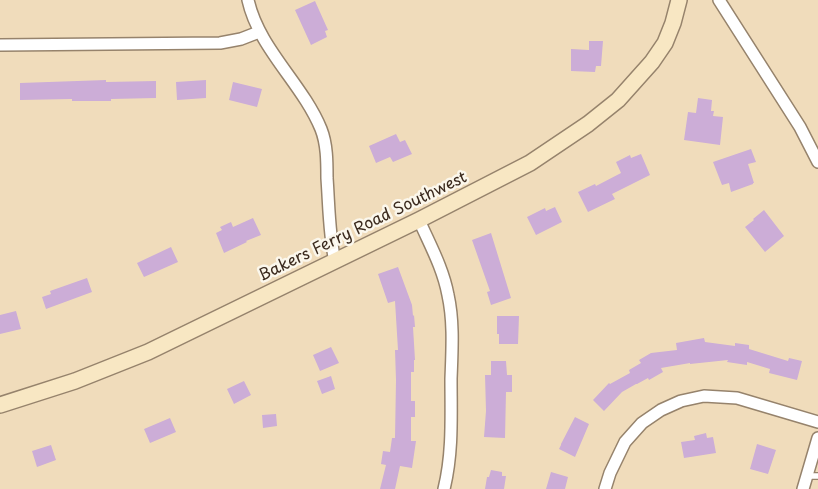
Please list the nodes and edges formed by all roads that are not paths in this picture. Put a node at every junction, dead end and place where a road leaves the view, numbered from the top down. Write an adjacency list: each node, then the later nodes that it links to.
1 (248, 0): 4 (street)
2 (679, 0): 7 (street, Bakers Ferry Road Southwest)
3 (719, 0): 6 (street)
4 (259, 32): 5 (street); 8 (street)
5 (0, 45)
6 (818, 162)
7 (419, 220): 8 (street, Bakers Ferry Road Southwest); 13 (street)
8 (335, 262): 9 (street, Bakers Ferry Road Southwest)
9 (0, 405)
10 (818, 422): 14 (street)
11 (818, 438): 12 (street)
12 (812, 476): 15 (street)
13 (444, 489)
14 (605, 489)
15 (803, 489)

